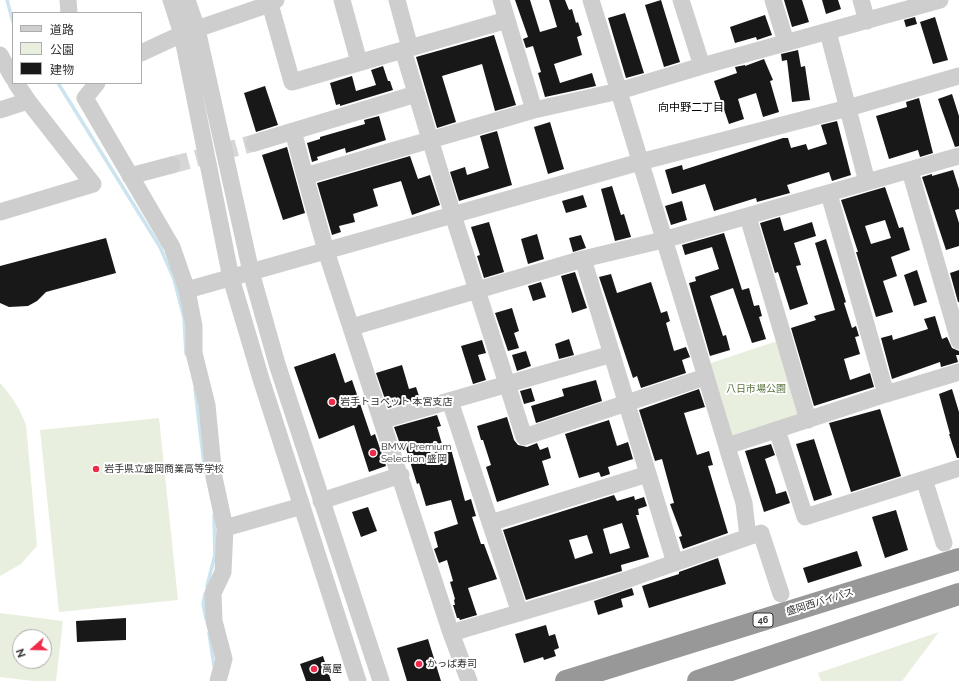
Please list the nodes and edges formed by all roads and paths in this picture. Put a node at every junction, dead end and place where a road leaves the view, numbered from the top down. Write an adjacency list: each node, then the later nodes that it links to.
1 (68, 0): 13 (street)
2 (171, 0): 16 (street)
3 (187, 0): 16 (street)
4 (342, 0): 21 (street)
5 (398, 0): 19 (street)
6 (501, 0): 14 (street)
7 (591, 0): 26 (street)
8 (681, 0): 22 (street)
9 (774, 0): 18 (street)
10 (861, 0): 15 (street)
11 (940, 0): 15 (street)
12 (273, 2): 16 (street); 21 (street)
13 (69, 12)
14 (507, 20): 19 (street); 31 (street)
15 (867, 21): 17 (street)
16 (190, 31): 20 (street); 49 (street); 50 (street)
17 (828, 32): 18 (street); 29 (street)
18 (786, 42): 22 (street)
19 (407, 49): 21 (street); 27 (street)
20 (142, 53)
21 (359, 62)
22 (702, 66): 26 (street)
23 (959, 76): 29 (street)
24 (17, 84): 28 (street)
25 (96, 84): 39 (street)
26 (619, 91): 31 (street); 36 (street)
27 (416, 94): 32 (street); 33 (street)
28 (28, 101): 30 (street); 43 (street)
29 (848, 108): 36 (street); 41 (street)
30 (0, 110)
31 (534, 110): 33 (street)
32 (293, 131): 34 (street); 40 (street)
33 (429, 139): 40 (street); 44 (street)
34 (254, 143)
35 (959, 156): 38 (street)
36 (640, 162): 44 (street); 46 (street)
37 (172, 165): 39 (street)
38 (910, 170): 41 (street); 54 (street)
39 (130, 176): 51 (street)
40 (305, 176): 47 (street)
41 (868, 182): 42 (street)
42 (829, 194): 45 (street); 59 (street)
43 (0, 212)
44 (453, 215): 47 (street); 52 (street)
45 (748, 217): 46 (street); 63 (street)
46 (663, 240): 48 (street); 57 (street)
47 (326, 251): 49 (street); 53 (street)
48 (583, 259): 52 (street); 55 (street)
49 (251, 272): 50 (street); 70 (street)
50 (231, 278): 51 (street); 71 (street)
51 (187, 290): 73 (street)
52 (478, 290): 53 (street); 58 (street)
53 (352, 327): 62 (street)
54 (959, 341)
55 (612, 354): 58 (street); 61 (street)
56 (959, 372): 59 (street)
57 (705, 378): 61 (street); 65 (street)
58 (508, 384): 60 (street); 61 (street)
59 (886, 394): 63 (street)
60 (450, 401): 62 (street); 72 (street)
61 (627, 403): 67 (street)
62 (383, 420): 68 (street)
63 (808, 420): 64 (street)
64 (777, 430): 65 (street); 69 (street)
65 (727, 446): 74 (street)
66 (959, 468): 69 (street)
67 (648, 474): 72 (street); 77 (street)
68 (401, 475): 70 (street); 81 (street)
69 (924, 479): 75 (street)
70 (321, 501): 84 (street)
71 (302, 506): 73 (street); 83 (street)
72 (490, 523): 80 (street)
73 (225, 528): 82 (street)
74 (748, 537): 77 (street); 78 (street)
75 (944, 543)
76 (959, 559): 86 (highway, 盛岡西バイパス / 46)
77 (675, 563): 80 (street)
78 (781, 594)
79 (959, 594): 87 (highway)
80 (520, 613): 81 (street)
81 (451, 633): 85 (street)
82 (218, 681)
83 (358, 681)
84 (380, 681)
85 (469, 681)
86 (566, 681)
87 (698, 681)

